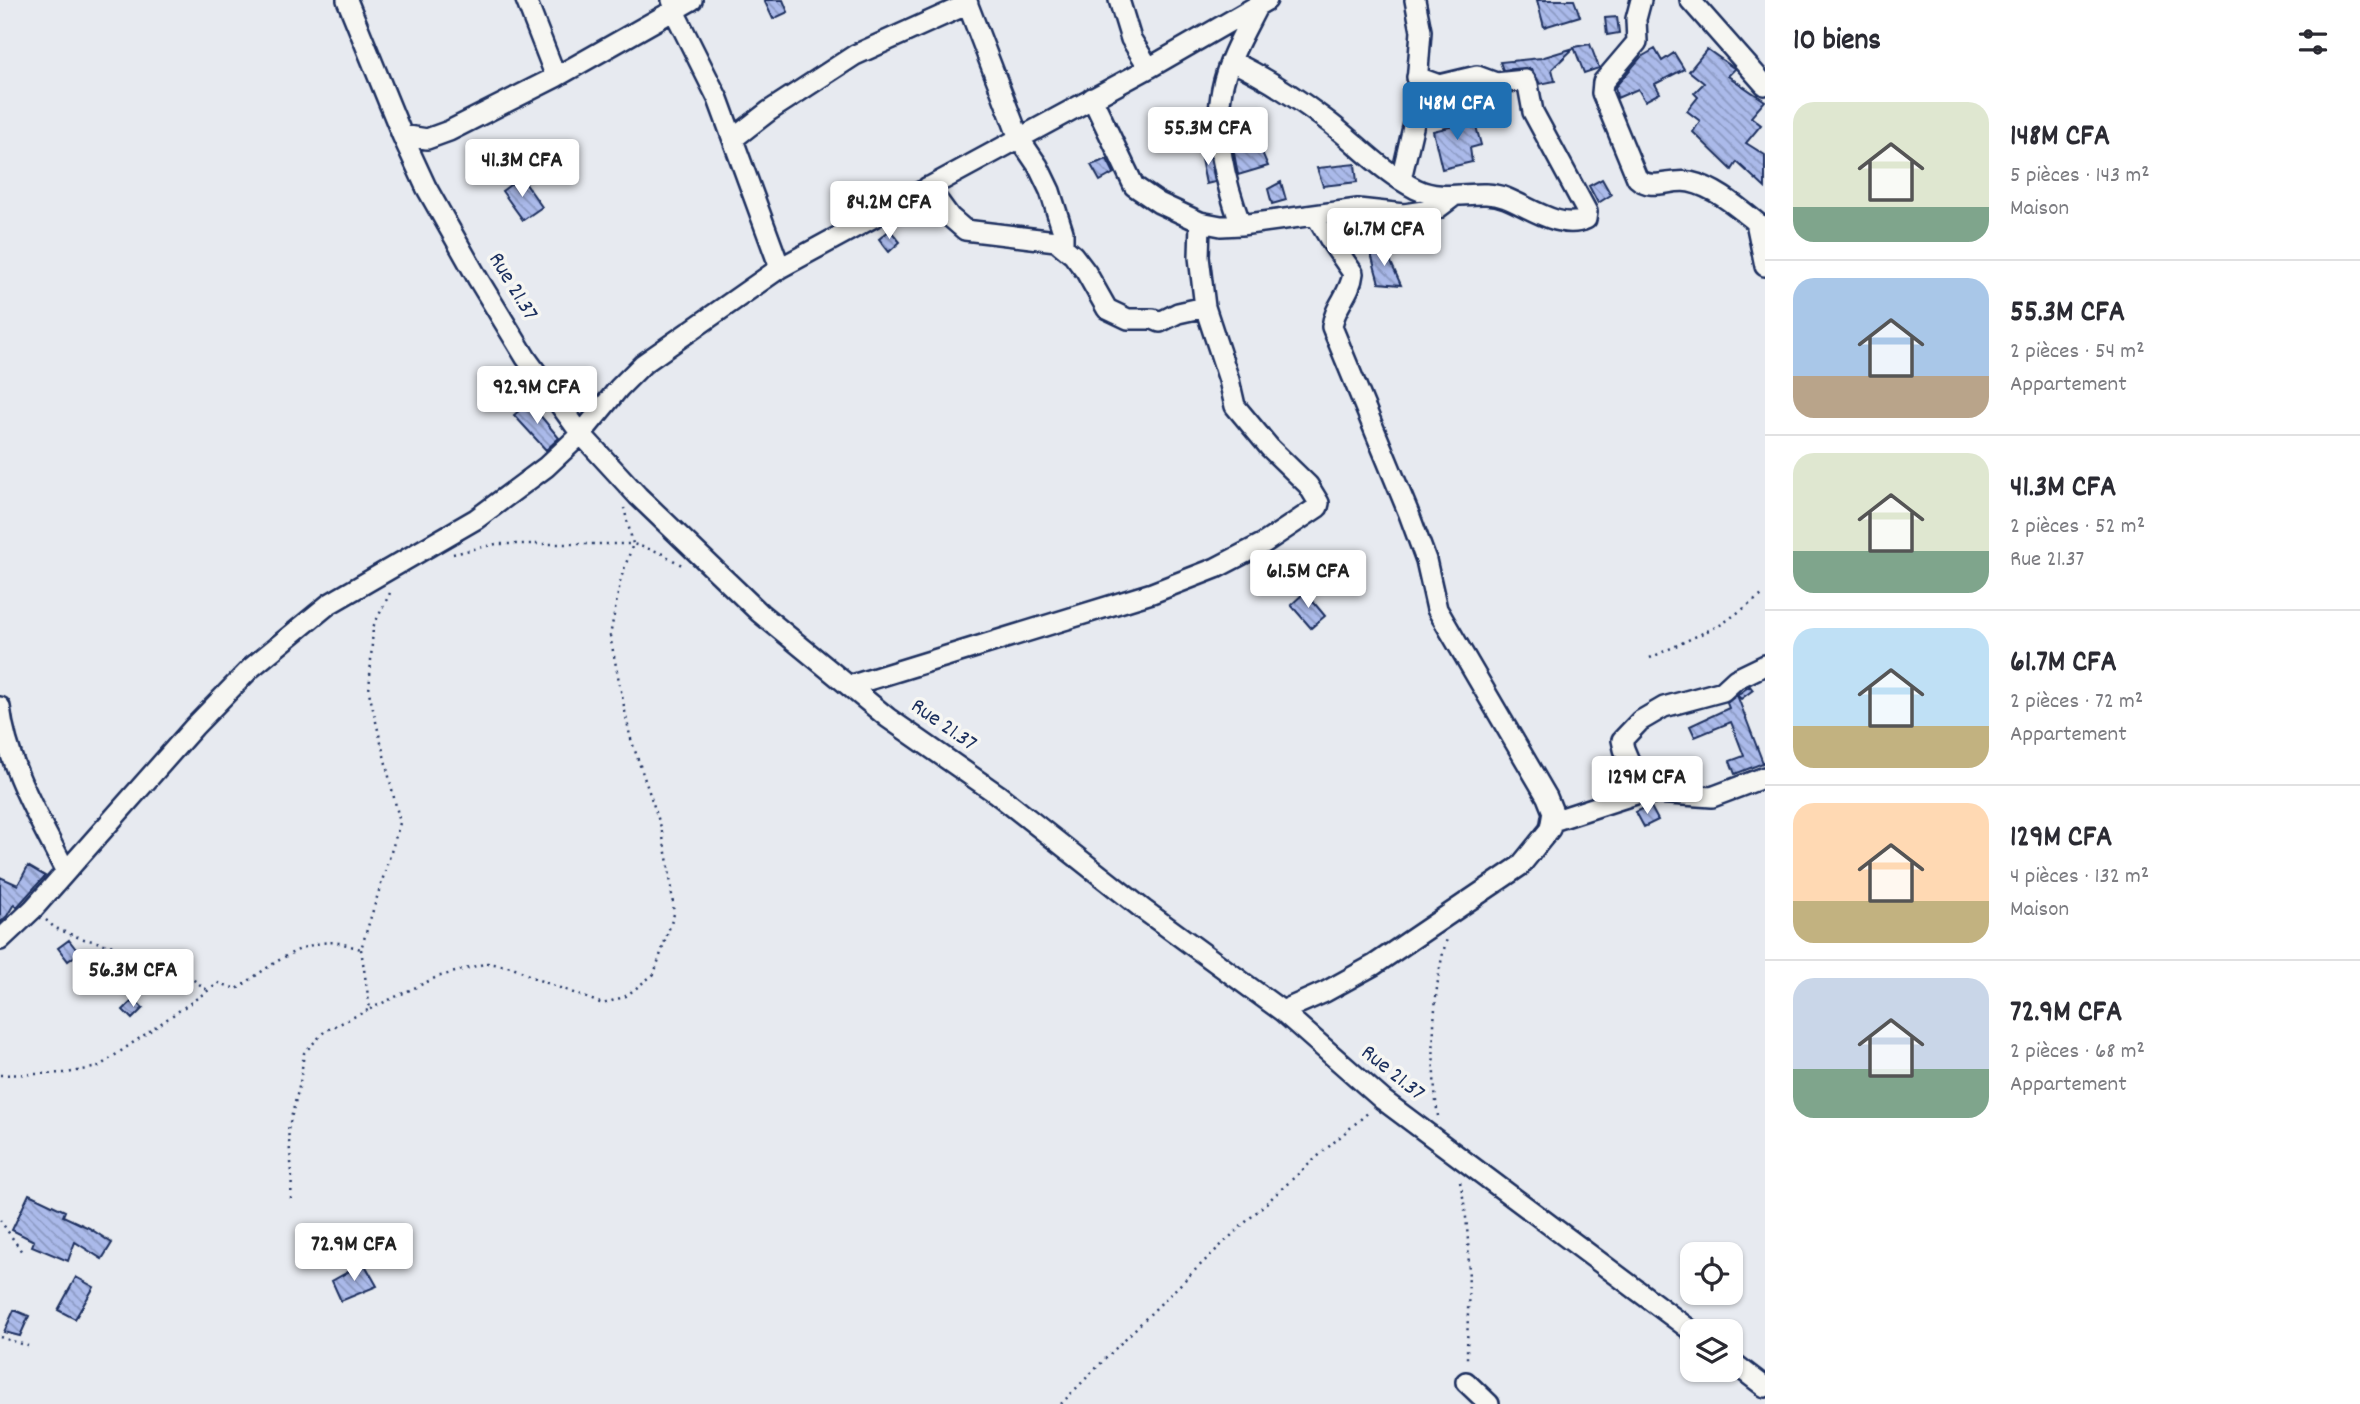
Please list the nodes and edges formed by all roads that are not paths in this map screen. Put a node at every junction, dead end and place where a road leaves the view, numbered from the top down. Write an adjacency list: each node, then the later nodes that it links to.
1 (347, 0): 16 (street, Rue 21.37)
2 (526, 0): 13 (street)
3 (1119, 0): 11 (street)
4 (1415, 0): 12 (street)
5 (1641, 0): 25 (street)
6 (1690, 0): 14 (street)
7 (967, 2): 17 (street); 18 (street)
8 (1263, 2): 10 (street); 11 (street)
9 (680, 3): 13 (street); 18 (street)
10 (1231, 61): 19 (street); 24 (street)
11 (1149, 68): 15 (street)
12 (1417, 76): 19 (street); 21 (street)
13 (555, 77): 16 (street)
14 (1765, 85)
15 (1092, 98): 17 (street); 23 (street)
16 (402, 135): 30 (street, Rue 21.37)
17 (1019, 138): 20 (street); 26 (street)
18 (733, 139): 28 (street)
19 (1401, 179): 21 (street)
20 (928, 187): 26 (street); 28 (street)
21 (1453, 197): 22 (street)
22 (1316, 216): 24 (street); 36 (street)
23 (1200, 222): 24 (street); 29 (street)
24 (1241, 225)
25 (1760, 225): 27 (street)
26 (1063, 244): 29 (street)
27 (1765, 265)
28 (780, 268): 30 (street)
29 (1205, 307): 32 (street)
30 (581, 435): 32 (street, Rue 21.37); 37 (street)
31 (1765, 666): 35 (street)
32 (849, 686): 39 (street, Rue 21.37)
33 (0, 707): 37 (street)
34 (1765, 776): 35 (street)
35 (1642, 792): 36 (street)
36 (1553, 821): 39 (street)
37 (65, 870): 38 (street)
38 (0, 940)
39 (1282, 1011): 40 (street, Rue 21.37)
40 (1680, 1322)
41 (1743, 1370): 43 (street)
42 (1466, 1382): 44 (street)
43 (1765, 1387)
44 (1489, 1404)

